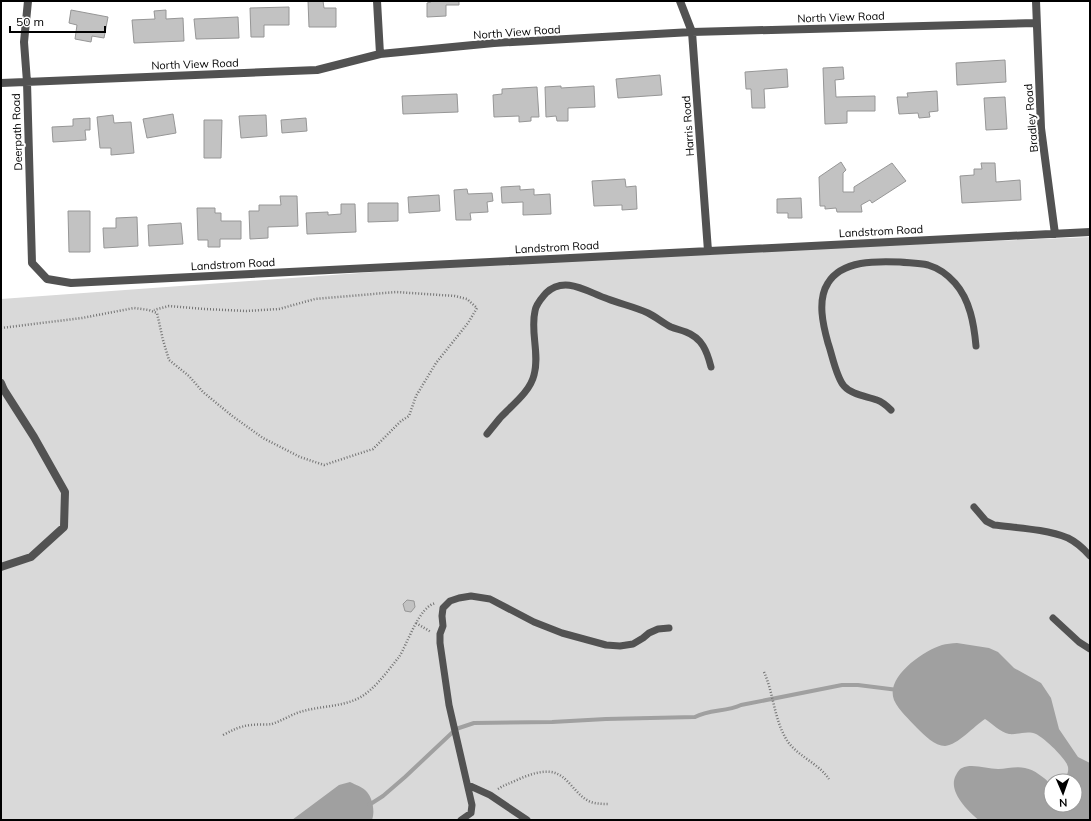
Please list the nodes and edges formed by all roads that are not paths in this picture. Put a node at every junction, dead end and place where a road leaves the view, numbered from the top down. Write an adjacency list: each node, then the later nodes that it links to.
1 (28, 1): 8 (street, Deerpath Road)
2 (377, 1): 7 (street)
3 (680, 1): 6 (street, Harris Road)
4 (1036, 1): 5 (street, Bradley Road)
5 (1036, 23): 6 (street, North View Road); 11 (street, Bradley Road)
6 (692, 32): 7 (street, North View Road); 12 (street, Harris Road)
7 (380, 54): 8 (street, North View Road)
8 (27, 82): 9 (street, North View Road); 13 (street, Deerpath Road)
9 (1, 83)
10 (1090, 232): 11 (street, Landstrom Road)
11 (1055, 234): 12 (street, Landstrom Road)
12 (708, 251): 13 (street, Landstrom Road)
13 (32, 263)
14 (976, 346): 17 (lane)
15 (711, 367): 18 (lane)
16 (1, 383): 21 (street)
17 (891, 410)
18 (487, 434)
19 (974, 507): 20 (lane)
20 (1090, 556)
21 (1, 567)
22 (1053, 618): 24 (lane)
23 (669, 628): 25 (lane)
24 (1090, 649)
25 (468, 785): 26 (lane); 27 (lane)
26 (461, 820)
27 (526, 820)

